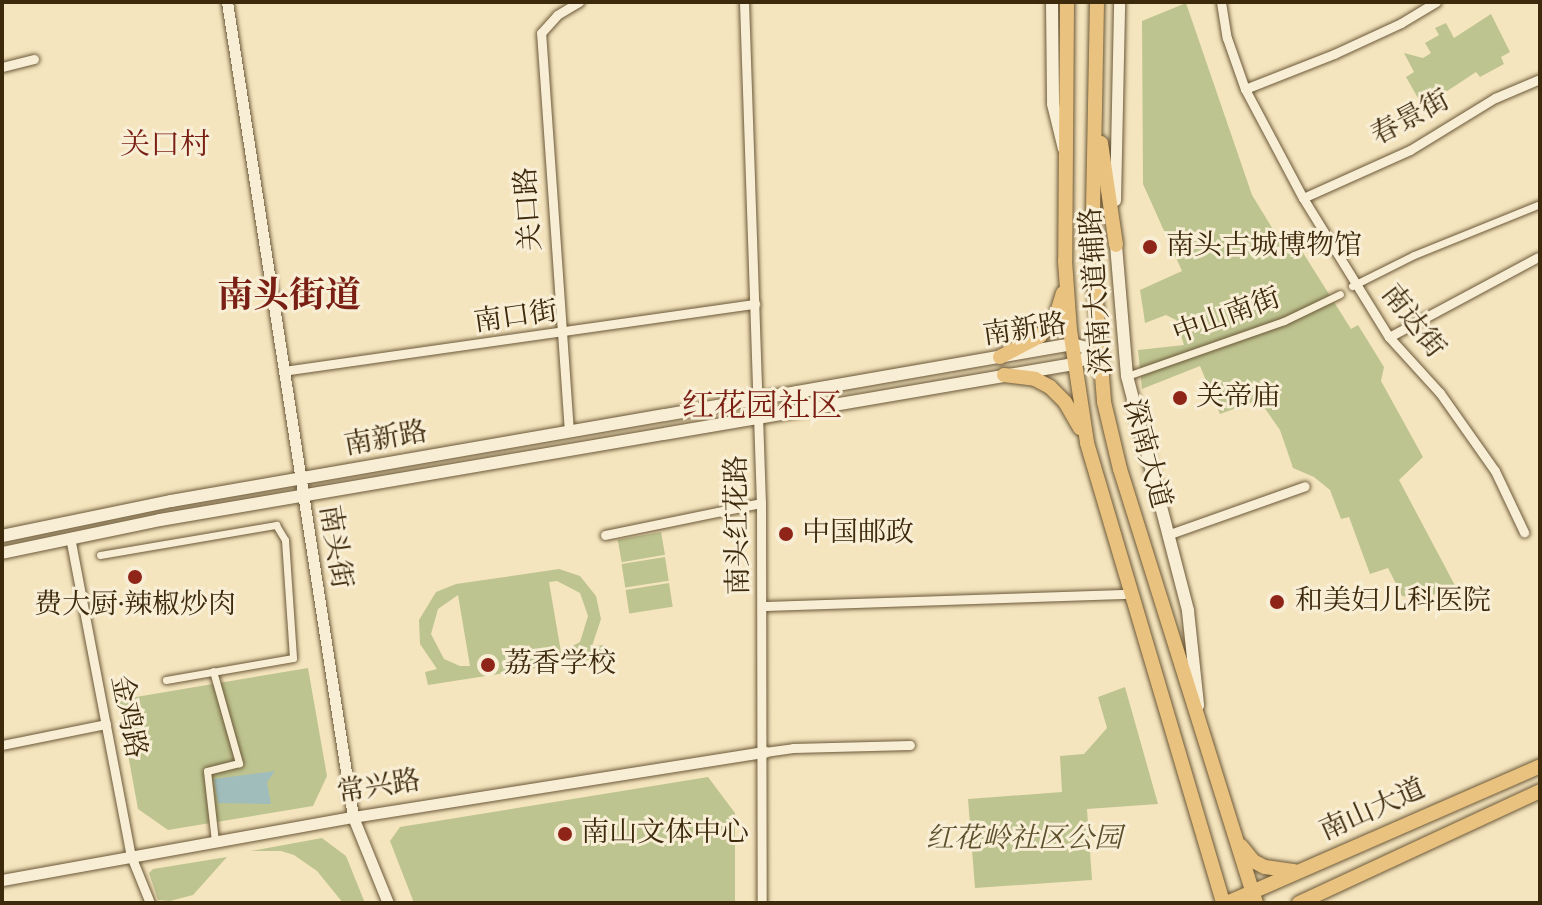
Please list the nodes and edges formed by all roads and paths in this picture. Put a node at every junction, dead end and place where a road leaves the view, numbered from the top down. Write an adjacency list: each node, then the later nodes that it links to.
1 (227, 2): 30 (street, 南头街)
2 (579, 2): 24 (street, 关口路)
3 (744, 2): 23 (street, 南头红花路)
4 (1052, 2): 15 (main road)
5 (1066, 2): 15 (main road, 深南大道)
6 (1097, 2): 14 (main road, 深南大道)
7 (1119, 2): 18 (street, 深南大道辅路)
8 (1221, 2): 13 (street, 南达街)
9 (1436, 2): 13 (street)
10 (34, 59): 11 (street)
11 (2, 67)
12 (1540, 79): 16 (street, 春景街)
13 (1245, 89): 16 (street, 南达街)
14 (1095, 103): 18 (main road); 27 (main road, 深南大道)
15 (1065, 151): 20 (main road, 深南大道)
16 (1303, 198): 21 (street, 南达街)
17 (1540, 204): 21 (street)
18 (1116, 245): 32 (main road, 深南大道辅路)
19 (1538, 257): 25 (street)
20 (1065, 261): 26 (main road, 深南大道); 28 (main road)
21 (1354, 285): 25 (street, 南达街)
22 (1340, 294): 32 (street, 中山南街)
23 (755, 304): 24 (street, 南口街); 33 (street, 南头红花路)
24 (560, 334): 30 (street, 南口街); 35 (street, 关口路)
25 (1389, 337): 41 (street, 南达街)
26 (1072, 344): 27 (main road, 南新路); 28 (main road, 南新路); 29 (main road, 深南大道)
27 (1098, 351): 29 (main road, 南新路); 52 (main road, 深南大道)
28 (1000, 357): 33 (main road, 南新路)
29 (1074, 364): 31 (main road, 南新路); 36 (main road, 深南大道)
30 (283, 371): 37 (street, 南头街)
31 (1004, 375): 34 (main road, 南新路); 36 (main road)
32 (1127, 376): 43 (main road, 深南大道辅路)
33 (758, 400): 34 (street, 南头红花路); 35 (main road, 南新路)
34 (759, 420): 39 (main road, 南新路); 40 (street, 南头红花路)
35 (569, 432): 37 (main road, 南新路)
36 (1087, 443): 48 (main road, 深南大道)
37 (299, 480): 39 (street, 南头街); 44 (main road, 南新路)
38 (1305, 486): 43 (street)
39 (301, 498): 45 (main road, 南新路); 61 (street, 南头街)
40 (761, 503): 42 (street); 49 (street, 南头红花路)
41 (1524, 532)
42 (605, 535)
43 (1167, 535): 52 (main road, 深南大道辅路)
44 (2, 536)
45 (70, 537): 46 (main road, 南新路); 53 (street, 金鸡路)
46 (2, 553)
47 (100, 555): 50 (street)
48 (1133, 594): 49 (street); 72 (main road, 深南大道)
49 (763, 606): 56 (street, 南头红花路)
50 (213, 671): 51 (street); 63 (street)
51 (166, 680)
52 (1198, 712): 62 (main road, 深南大道)
53 (106, 724): 54 (street); 64 (street, 金鸡路)
54 (2, 745)
55 (910, 745): 56 (street)
56 (765, 752): 61 (street, 常兴路); 71 (street, 南头红花路)
57 (1537, 766): 65 (main road, 南山大道)
58 (1540, 791): 60 (main road, 南山大道)
59 (1540, 799): 60 (street)
60 (1515, 804): 68 (main road, 南山大道)
61 (353, 817): 63 (street, 常兴路); 70 (street, 南头街)
62 (1236, 838): 65 (main road); 67 (main road, 深南大道)
63 (215, 841): 64 (street, 常兴路)
64 (131, 856): 66 (street, 常兴路); 69 (street, 金鸡路)
65 (1307, 869): 67 (main road, 南山大道)
66 (2, 880)
67 (1254, 897): 72 (main road, 南山大道)
68 (1325, 898): 73 (main road, 南山大道); 74 (main road)
69 (150, 903)
70 (388, 903)
71 (762, 903)
72 (1225, 903)
73 (1299, 903)
74 (1312, 903)

